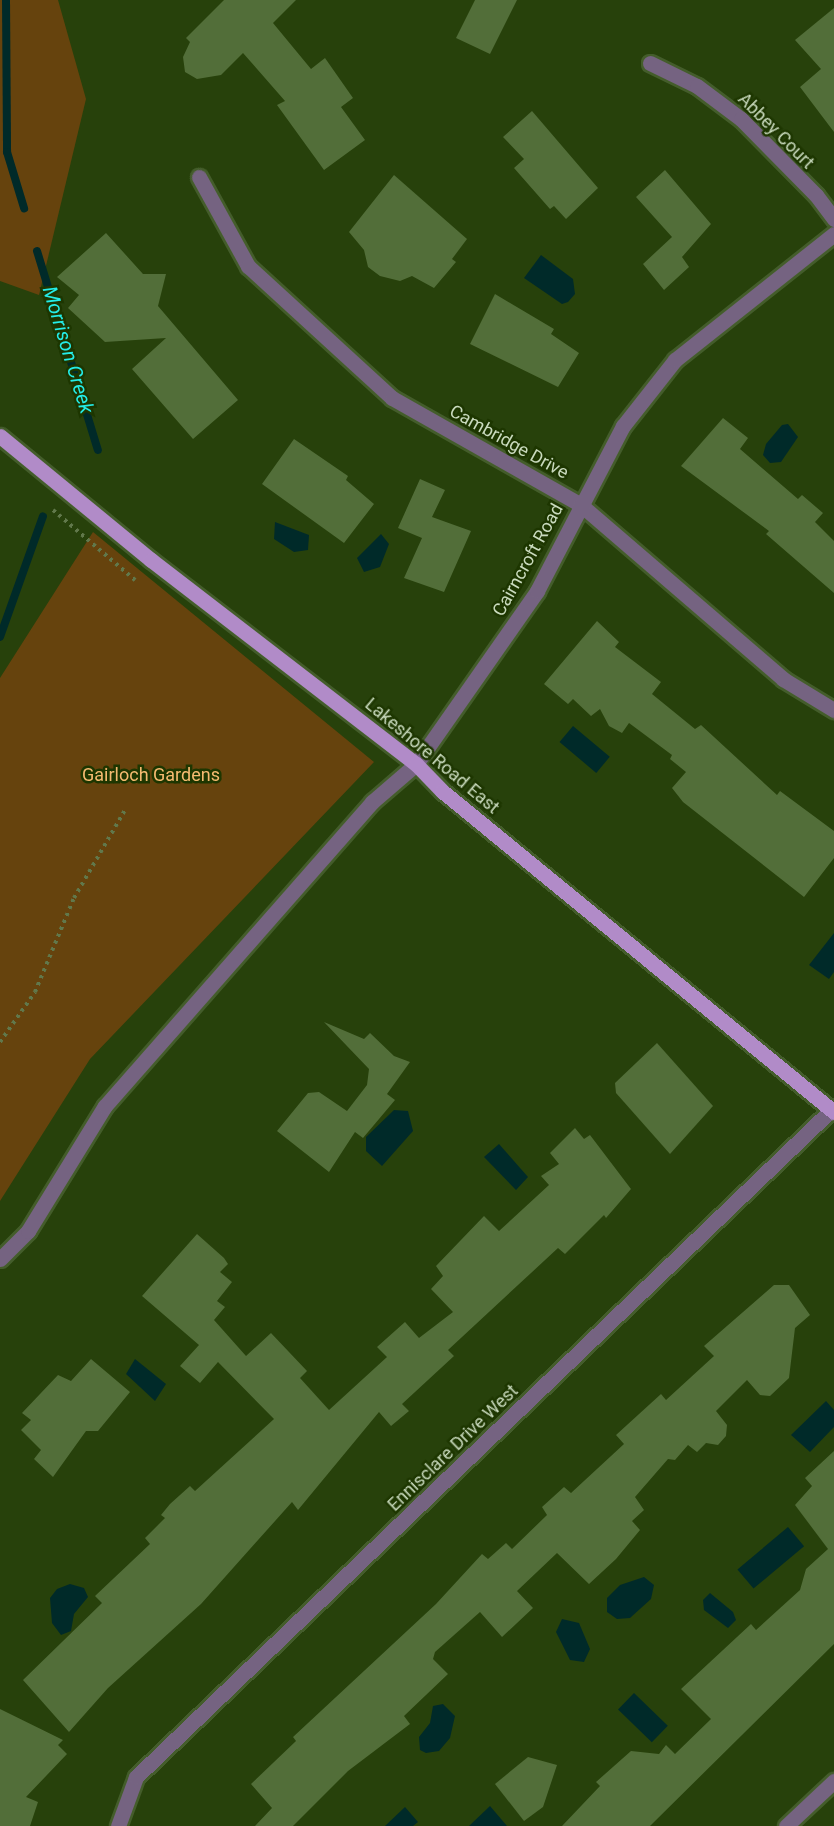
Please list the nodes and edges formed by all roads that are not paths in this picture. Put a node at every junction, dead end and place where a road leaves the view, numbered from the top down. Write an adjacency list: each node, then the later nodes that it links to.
1 (650, 63): 3 (street, Abbey Court)
2 (199, 177): 6 (street, Cambridge Drive)
3 (834, 219)
4 (834, 234): 6 (street, Cairncroft Road)
5 (0, 436): 8 (main road, Lakeshore Road East)
6 (580, 505): 7 (street, Cambridge Drive); 8 (street, Cairncroft Road)
7 (834, 710)
8 (416, 764): 9 (main road, Lakeshore Road East); 10 (street, Cairncroft Road)
9 (833, 1111): 12 (street, Ennisclare Drive West)
10 (0, 1259)
11 (834, 1781): 13 (street)
12 (118, 1826)
13 (786, 1826)

